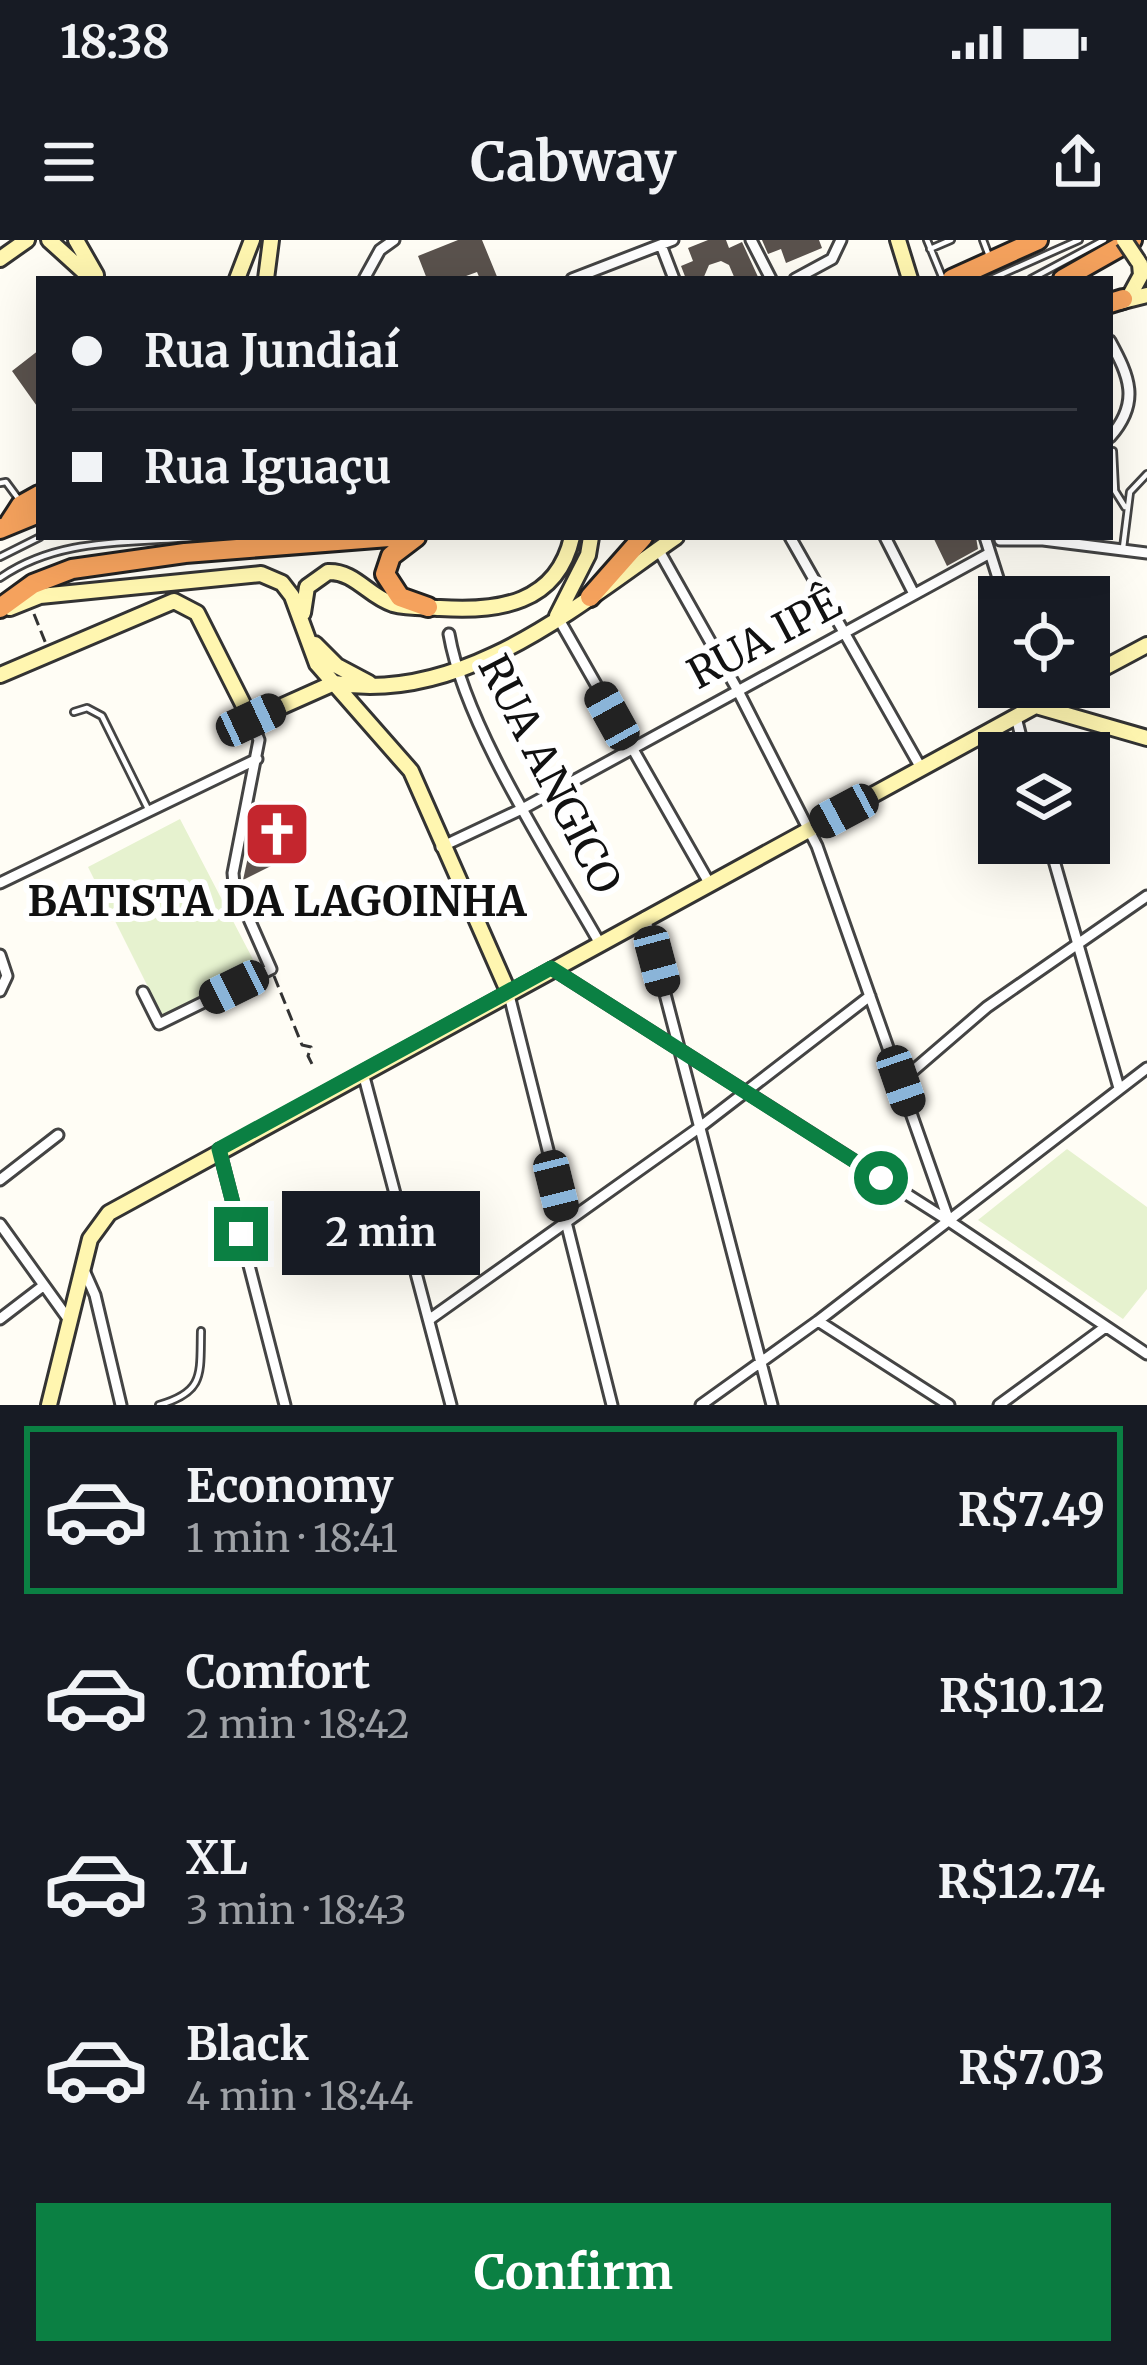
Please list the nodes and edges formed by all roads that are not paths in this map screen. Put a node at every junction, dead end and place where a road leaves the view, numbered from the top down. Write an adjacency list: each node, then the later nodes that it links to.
1 (26, 240): 22 (street)
2 (49, 240): 26 (street)
3 (76, 240): 27 (street)
4 (252, 240): 28 (street)
5 (394, 240): 19 (street)
6 (673, 240): 20 (street)
7 (751, 240): 34 (street)
8 (842, 240): 35 (street)
9 (898, 240): 36 (street)
10 (927, 240): 21 (lane)
11 (951, 240): 21 (lane)
12 (982, 240): 25 (lane)
13 (1038, 240): 25 (highway)
14 (1079, 240): 25 (lane)
15 (1105, 240): 38 (lane)
16 (1128, 240): 23 (street, bridge); 39 (highway)
17 (1142, 240): 23 (highway)
18 (269, 241): 29 (street)
19 (382, 245): 24 (street)
20 (661, 245): 32 (street); 33 (street)
21 (930, 249): 37 (lane)
22 (0, 259)
23 (1143, 260): 41 (street)
24 (373, 263): 30 (street); 31 (street)
25 (991, 270)
26 (91, 276)
27 (94, 276)
28 (238, 276)
29 (266, 276)
30 (366, 276)
31 (374, 276)
32 (583, 276)
33 (673, 276)
34 (769, 276)
35 (801, 276)
36 (909, 276)
37 (945, 276)
38 (1037, 276)
39 (1068, 276)
40 (1147, 295): 41 (street)
41 (1118, 302)
42 (1113, 347): 43 (street)
43 (1113, 432)
44 (1113, 451): 48 (lane)
45 (1147, 474): 48 (lane)
46 (0, 483): 47 (lane)
47 (33, 504): 49 (highway)
48 (1125, 507): 61 (lane)
49 (5, 525)
50 (36, 539): 63 (lane)
51 (153, 540): 65 (lane)
52 (353, 540): 69 (highway)
53 (412, 540): 68 (highway)
54 (571, 540): 68 (street)
55 (590, 540): 70 (street)
56 (792, 540): 72 (street)
57 (887, 540): 66 (street)
58 (1025, 540): 61 (street, RUA IPÊ)
59 (651, 543): 67 (highway); 82 (street)
60 (988, 544): 64 (street); 66 (street, RUA IPÊ)
61 (1123, 548): 62 (street, RUA IPÊ)
62 (1147, 553)
63 (0, 557)
64 (998, 576)
65 (0, 578)
66 (914, 594): 72 (street, RUA IPÊ)
67 (590, 597): 70 (street)
68 (428, 607): 71 (street)
69 (0, 610): 71 (street)
70 (557, 616): 78 (street); 91 (street)
71 (304, 624): 74 (street)
72 (842, 633): 82 (street, RUA IPÊ); 93 (street)
73 (449, 634): 78 (street, RUA ANGICO)
74 (311, 640): 76 (street); 81 (street)
75 (1147, 645): 77 (street)
76 (317, 664): 80 (street); 83 (street)
77 (1110, 665)
78 (456, 672): 81 (street); 94 (street, RUA ANGICO)
79 (0, 675): 88 (street)
80 (334, 683): 81 (street); 83 (street); 97 (street)
81 (381, 688)
82 (737, 689): 91 (street, RUA IPÊ); 96 (street)
83 (300, 698): 88 (street)
84 (1032, 708): 87 (street)
85 (1043, 708): 90 (street)
86 (74, 712): 95 (lane)
87 (1016, 717): 89 (street); 93 (street)
88 (251, 720): 92 (street)
89 (1020, 732)
90 (1147, 738)
91 (630, 749): 94 (street, RUA IPÊ); 99 (street)
92 (257, 759): 95 (street); 109 (street)
93 (920, 768): 96 (street)
94 (524, 808): 97 (street, RUA IPÊ); 103 (street, RUA ANGICO)
95 (149, 811): 100 (street)
96 (809, 829): 99 (street); 110 (street)
97 (441, 847): 108 (street)
98 (1055, 864): 104 (street)
99 (708, 881): 102 (street)
100 (0, 883)
101 (1147, 896): 104 (street)
102 (645, 916): 103 (street); 111 (street)
103 (599, 942): 106 (street)
104 (1078, 948): 114 (street); 115 (street)
105 (0, 956): 107 (street)
106 (551, 968): 108 (street); 111 (street)
107 (0, 991)
108 (508, 991): 113 (street); 123 (street)
109 (143, 992)
110 (870, 996): 114 (street); 116 (street)
111 (680, 1050): 116 (street); 117 (street)
112 (1147, 1068): 115 (street)
113 (363, 1073): 119 (street); 127 (street)
114 (901, 1081): 121 (street)
115 (1119, 1088): 121 (street)
116 (746, 1090): 117 (street); 121 (street)
117 (700, 1127): 123 (street); 133 (street)
118 (58, 1135): 120 (street)
119 (219, 1149): 124 (street); 138 (street)
120 (0, 1180)
121 (949, 1221): 129 (street); 130 (street)
122 (0, 1224): 125 (street)
123 (566, 1225): 127 (street); 140 (street)
124 (83, 1268): 128 (street); 134 (street)
125 (43, 1286): 126 (street); 128 (street)
126 (0, 1319)
127 (430, 1319): 139 (street)
128 (69, 1320): 135 (street)
129 (818, 1321): 133 (street); 143 (street)
130 (1104, 1328): 132 (street); 144 (street)
131 (201, 1331): 137 (lane)
132 (1147, 1354)
133 (761, 1363): 141 (street); 142 (street)
134 (121, 1403): 136 (street)
135 (49, 1405)
136 (105, 1405)
137 (159, 1405)
138 (285, 1405)
139 (451, 1405)
140 (612, 1405)
141 (701, 1405)
142 (772, 1405)
143 (949, 1405)
144 (999, 1405)

